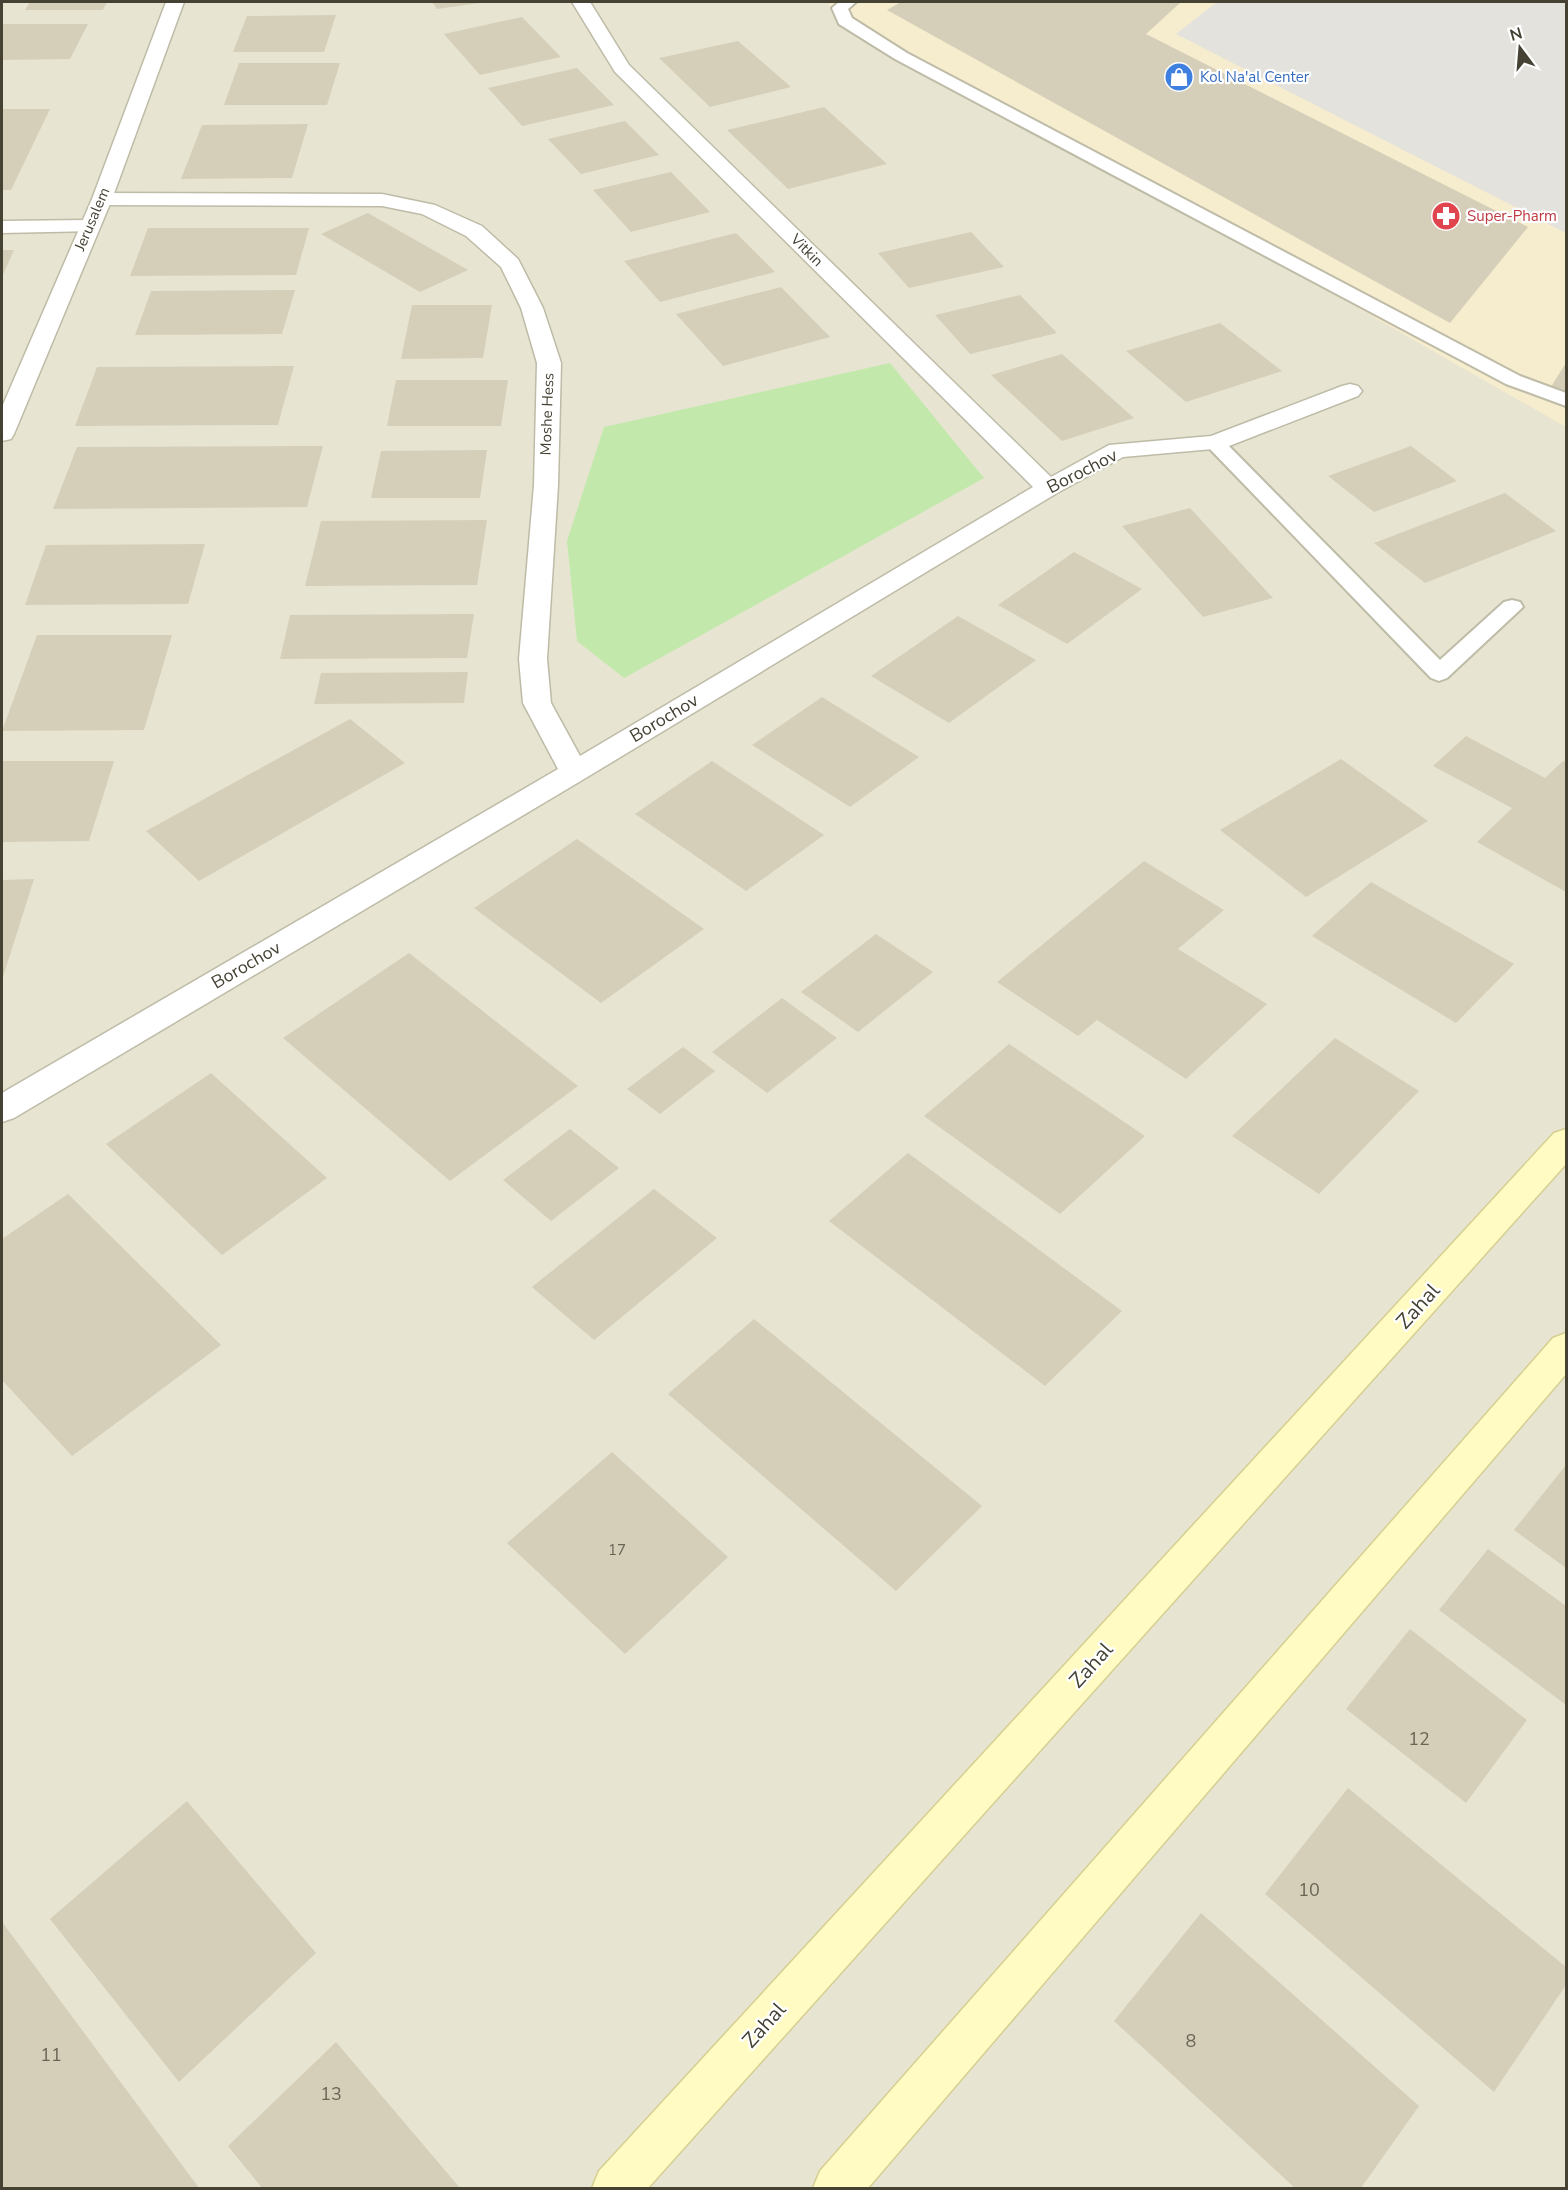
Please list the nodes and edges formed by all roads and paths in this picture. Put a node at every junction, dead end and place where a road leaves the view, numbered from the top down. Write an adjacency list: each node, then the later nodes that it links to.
1 (175, 2): 4 (street, Jerusalem)
2 (581, 2): 11 (street, Vitkin)
3 (848, 2): 8 (lane)
4 (102, 199): 5 (street, Jerusalem); 13 (street, Moshe Hess)
5 (88, 226): 6 (street); 9 (street, Jerusalem)
6 (2, 227)
7 (1350, 391): 10 (street, Borochov)
8 (1566, 400)
9 (2, 434)
10 (1215, 443): 11 (street, Borochov); 12 (lane)
11 (1048, 488): 13 (street, Borochov)
12 (1512, 607)
13 (574, 772): 14 (street, Borochov)
14 (2, 1109)
15 (1566, 1142): 17 (main road, Zahal)
16 (1566, 1349): 18 (main road)
17 (616, 2188)
18 (837, 2188)

